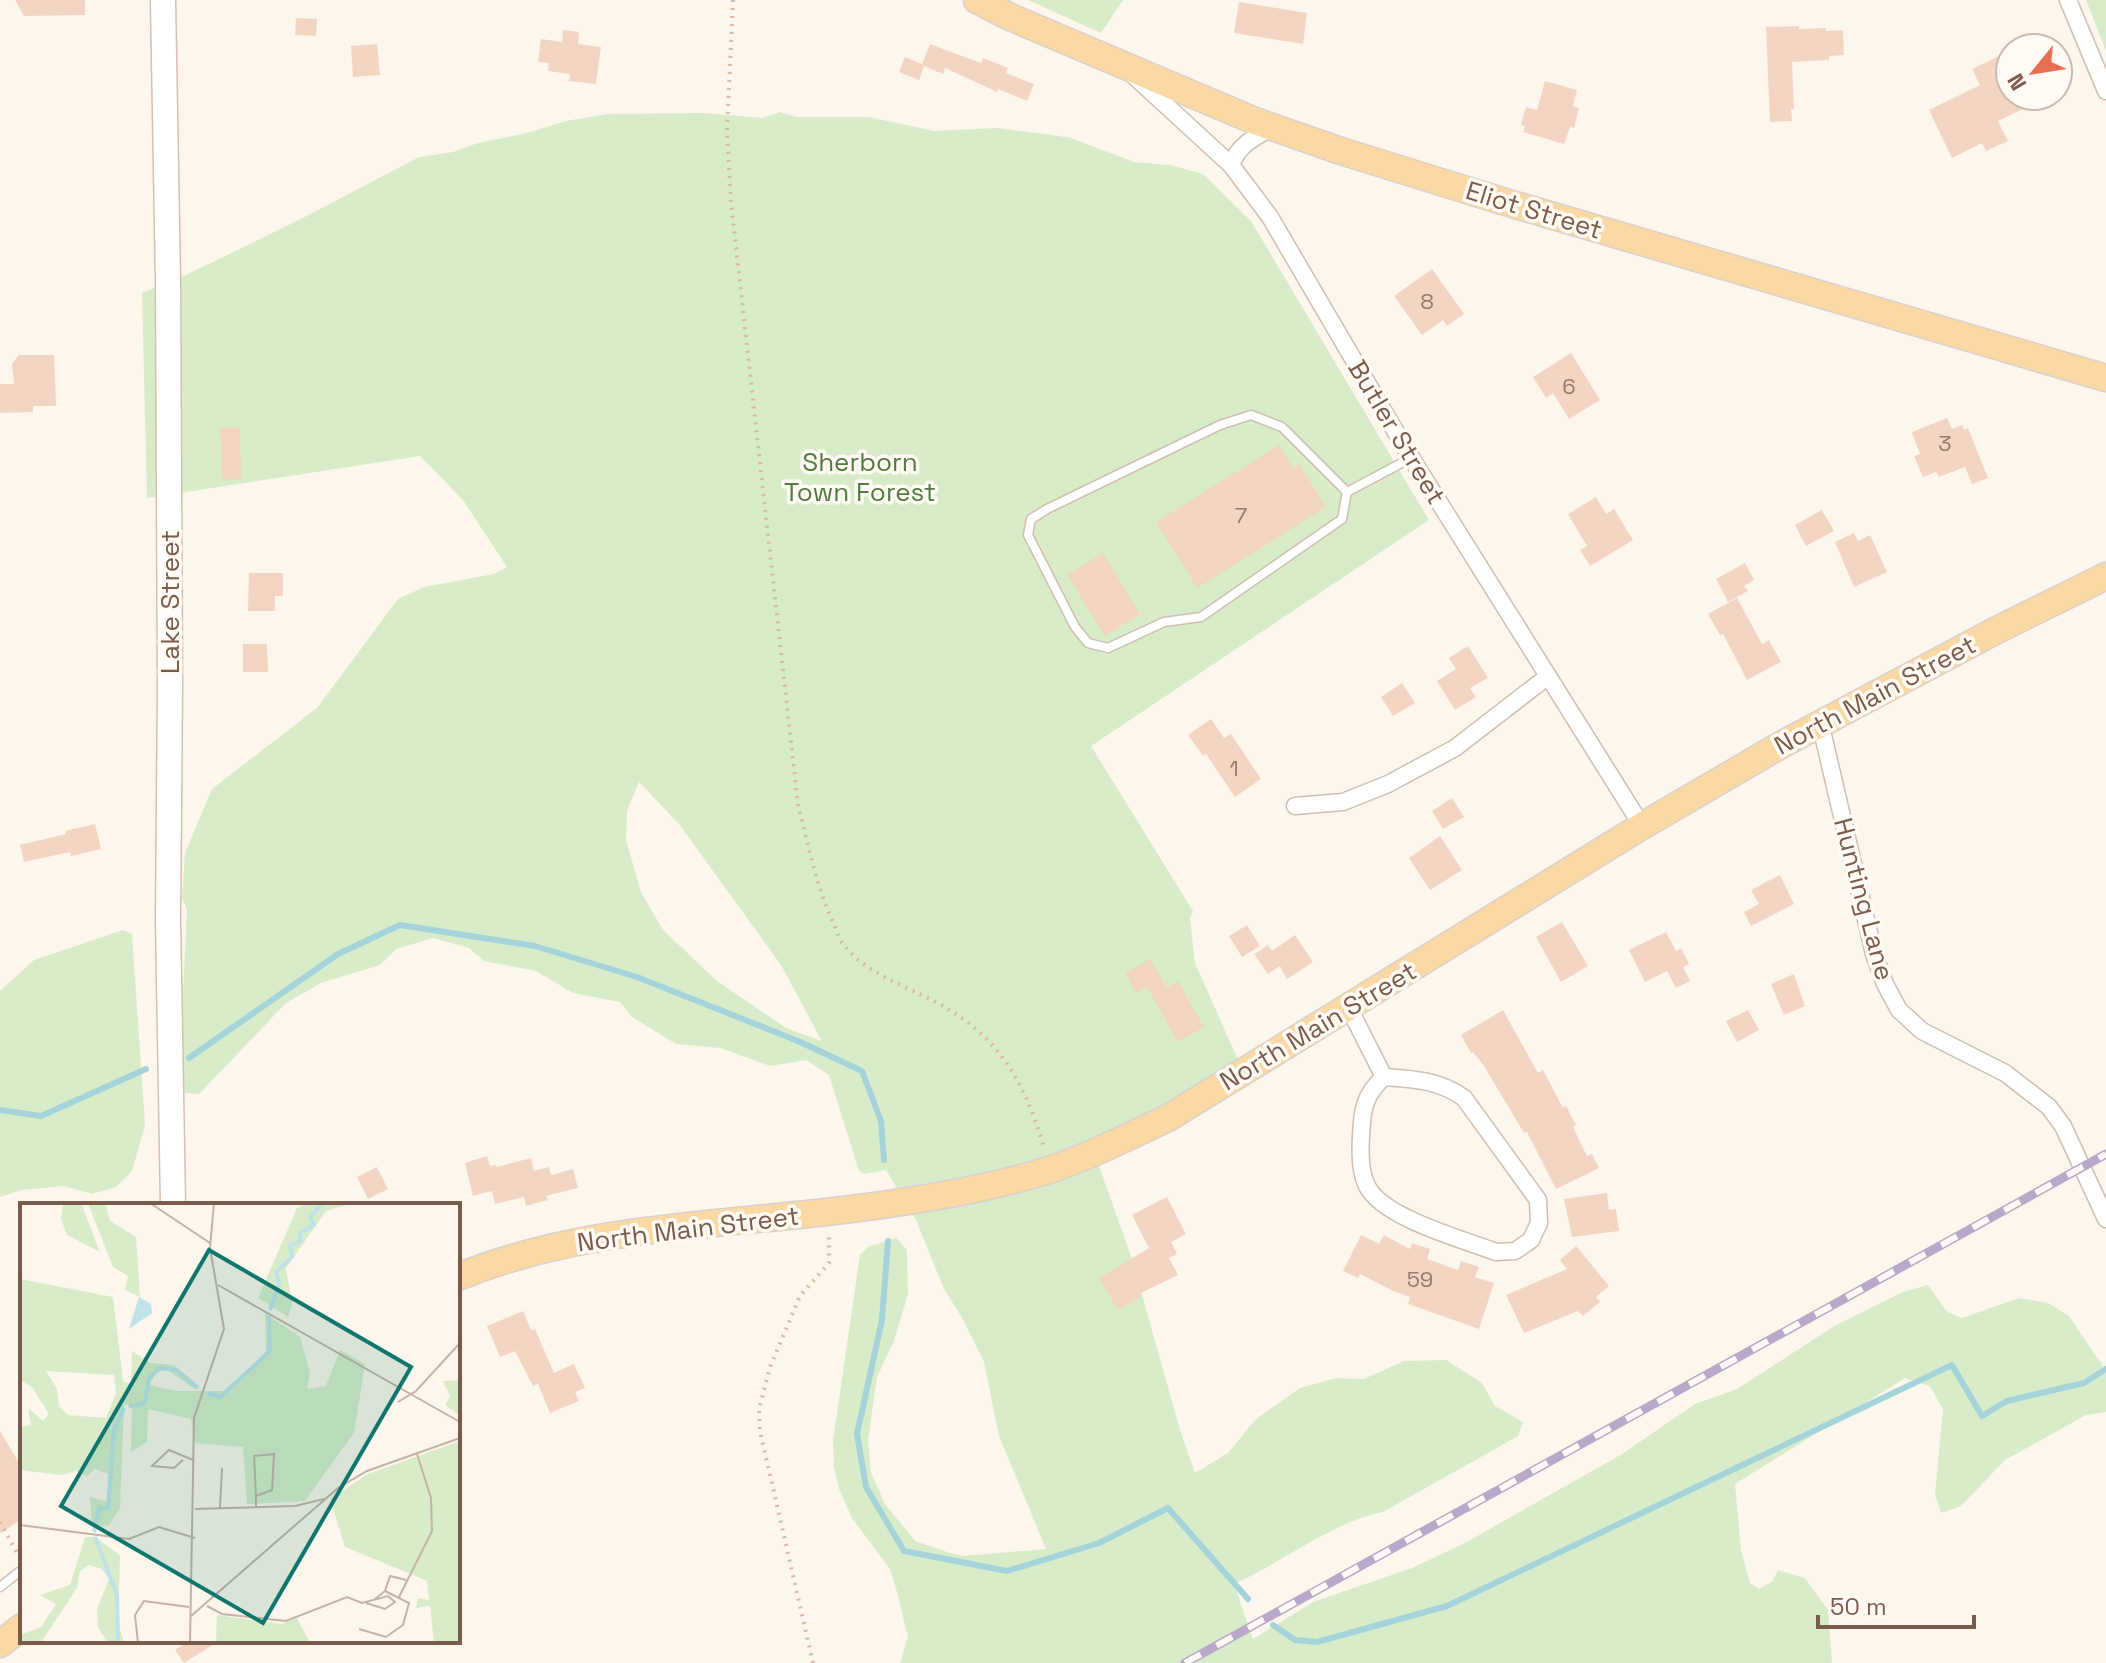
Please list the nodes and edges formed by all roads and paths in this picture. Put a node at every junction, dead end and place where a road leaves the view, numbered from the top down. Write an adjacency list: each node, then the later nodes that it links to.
1 (163, 0): 20 (street, Lake Street)
2 (733, 0): 19 (path)
3 (977, 0): 5 (main road, Eliot Street)
4 (2068, 0): 6 (street)
5 (1120, 63): 7 (main road, Eliot Street); 8 (street, Butler Street)
6 (2106, 91)
7 (1273, 127): 8 (street); 9 (main road, Eliot Street)
8 (1231, 165): 10 (street, Butler Street)
9 (2106, 378)
10 (1411, 458): 11 (lane); 13 (street, Butler Street)
11 (1347, 492): 11 (lane)
12 (2106, 576): 14 (main road, North Main Street)
13 (1547, 677): 15 (street); 16 (street, Butler Street)
14 (1820, 722): 16 (main road, North Main Street); 22 (street, Hunting Lane)
15 (1295, 806)
16 (1642, 826): 17 (main road, North Main Street)
17 (1349, 1008): 18 (street); 19 (main road, North Main Street)
18 (1384, 1077): 18 (street)
19 (1048, 1170): 21 (main road, North Main Street)
20 (173, 1203)
21 (826, 1212): 23 (main road, North Main Street); 32 (path)
22 (2106, 1219)
23 (460, 1276)
24 (0, 1522): 26 (path)
25 (20, 1541): 26 (path)
26 (13, 1545): 27 (path)
27 (20, 1559)
28 (20, 1574): 29 (lane)
29 (0, 1587)
30 (20, 1629): 31 (main road)
31 (0, 1644)
32 (813, 1663)

